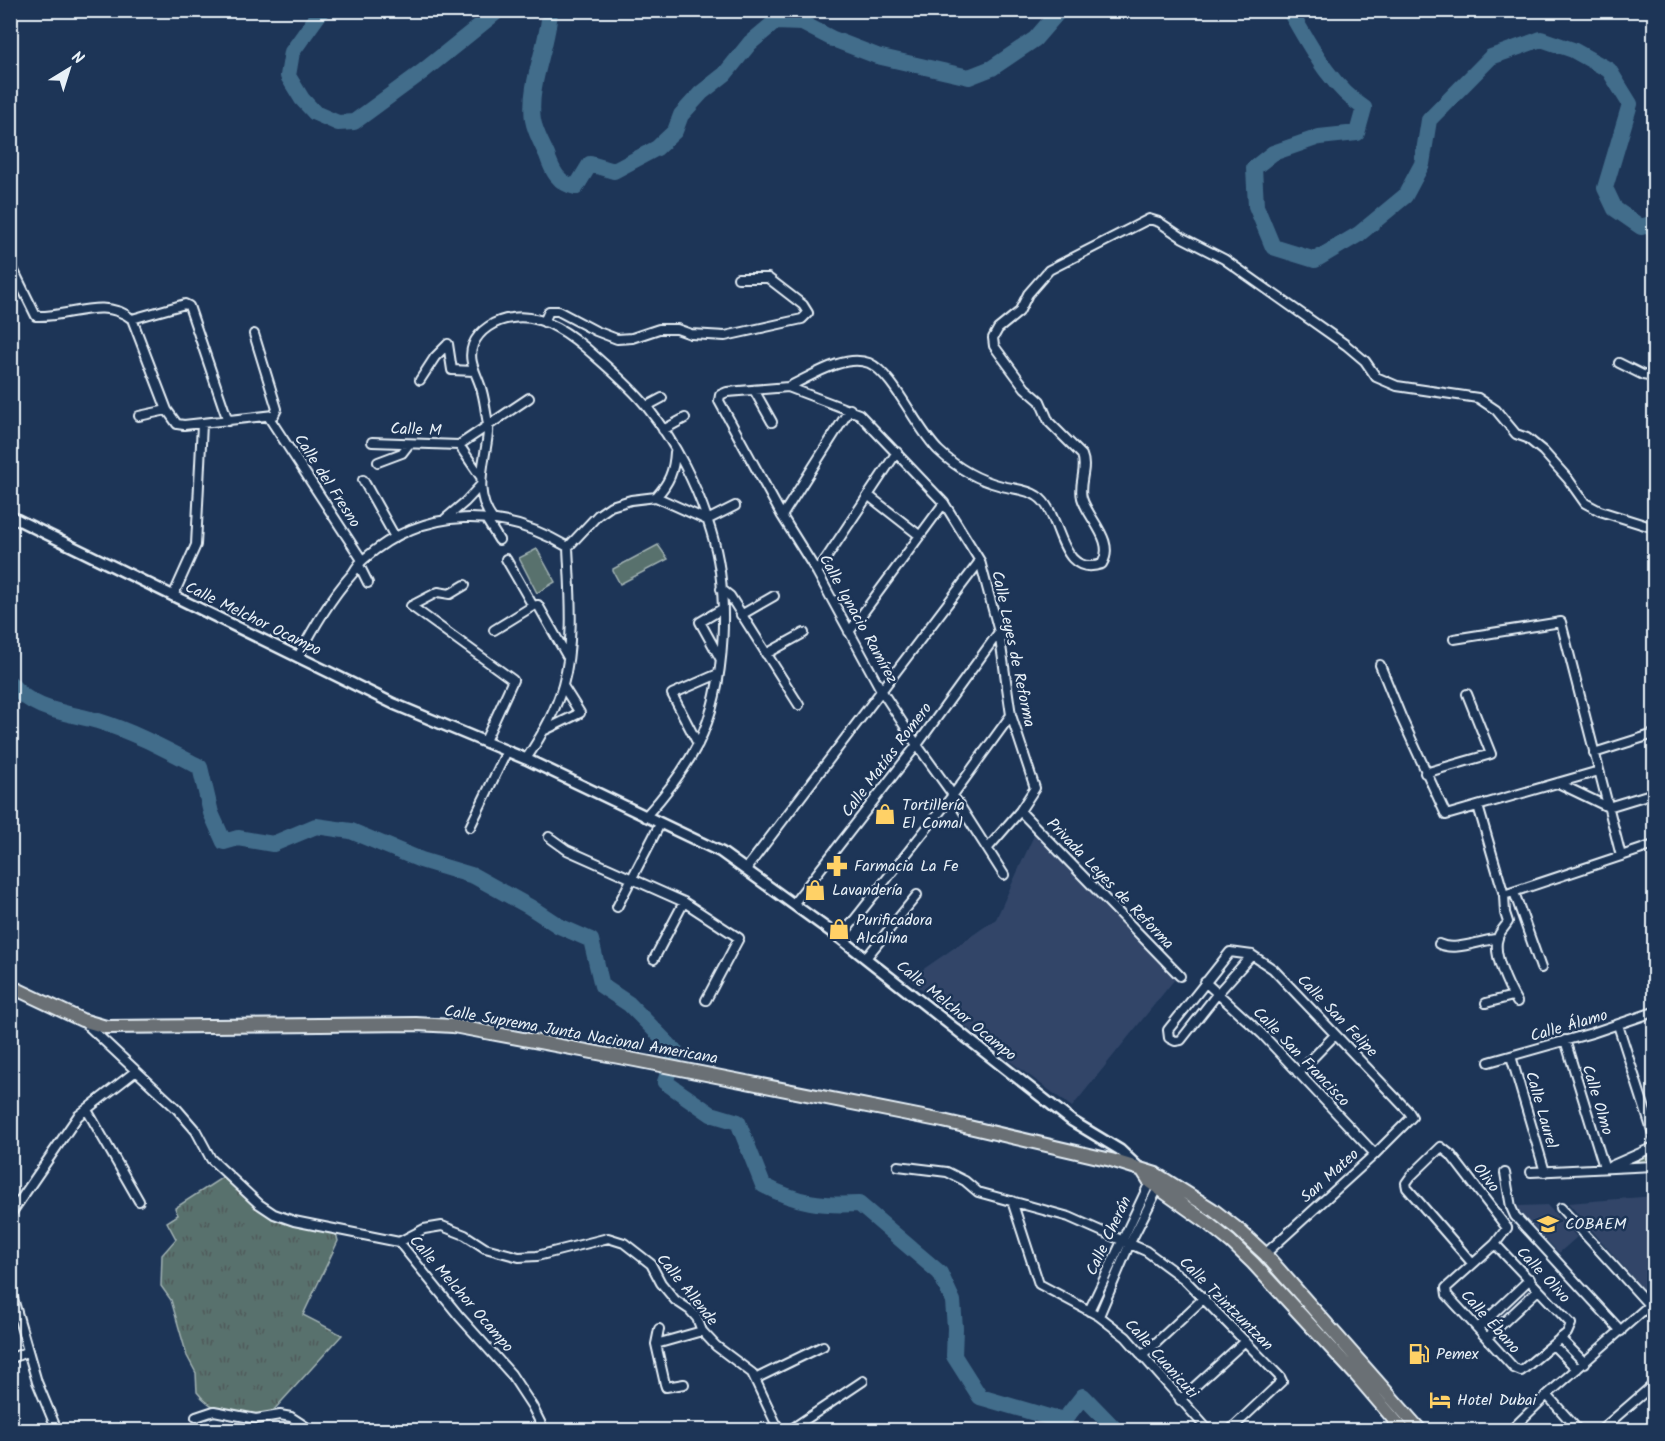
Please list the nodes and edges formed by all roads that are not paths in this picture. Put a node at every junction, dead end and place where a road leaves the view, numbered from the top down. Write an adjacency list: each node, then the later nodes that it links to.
1 (10, 263): 3 (street)
2 (738, 278): 4 (street)
3 (132, 319): 17 (street); 21 (street)
4 (544, 322): 7 (street); 15 (street)
5 (254, 334): 19 (street)
6 (1619, 363): 8 (street)
7 (474, 371): 9 (street); 24 (street)
8 (1654, 377)
9 (420, 380)
10 (788, 387): 11 (street, Calle Leyes de Reforma); 16 (street, Calle Leyes de Reforma); 44 (street)
11 (754, 390): 12 (street, Calle Leyes de Reforma); 22 (street)
12 (720, 395): 40 (street, Calle Ignacio Ramírez)
13 (529, 398): 24 (street, Calle M)
14 (662, 398): 15 (street)
15 (647, 406): 25 (street)
16 (850, 409): 30 (street, Calle Leyes de Reforma); 40 (street)
17 (166, 410): 18 (street); 23 (street)
18 (139, 416)
19 (268, 416): 21 (street); 51 (street, Calle del Fresno)
20 (685, 418): 25 (street)
21 (228, 421): 23 (street)
22 (772, 422)
23 (202, 423): 56 (street)
24 (488, 425): 28 (street, Calle M); 32 (street)
25 (663, 430): 29 (street)
26 (372, 442): 27 (street, Calle M)
27 (409, 444): 28 (street, Calle M); 31 (street)
28 (459, 446): 32 (street)
29 (675, 450): 36 (street); 43 (street)
30 (897, 452): 35 (street); 37 (street, Calle Leyes de Reforma)
31 (378, 462)
32 (481, 477): 34 (street)
33 (363, 480): 46 (street)
34 (480, 486): 41 (street); 42 (street)
35 (869, 496): 45 (street); 52 (street)
36 (656, 497): 43 (street); 48 (street)
37 (944, 502): 45 (street); 50 (street, Calle Leyes de Reforma)
38 (735, 506): 43 (street)
39 (10, 516): 56 (street, Calle Melchor Ocampo)
40 (782, 516): 52 (street, Calle Ignacio Ramírez)
41 (445, 519): 42 (street); 46 (street)
42 (490, 519): 47 (street); 48 (street)
43 (707, 519): 55 (street)
44 (1654, 528)
45 (919, 535): 62 (street)
46 (395, 537): 51 (street)
47 (499, 540)
48 (568, 547): 68 (street)
49 (506, 559): 58 (street)
50 (980, 561): 63 (street, Calle Leyes de Reforma); 73 (street)
51 (361, 563): 53 (street, Calle del Fresno); 67 (street)
52 (817, 572): 62 (street, Calle Ignacio Ramírez)
53 (368, 583)
54 (465, 585): 79 (street)
55 (721, 589): 59 (street); 60 (street)
56 (172, 596): 67 (street, Calle Melchor Ocampo)
57 (774, 596): 60 (street)
58 (533, 606): 61 (street); 68 (street)
59 (722, 609): 69 (street); 69 (street)
60 (741, 615): 66 (street)
61 (494, 630)
62 (849, 632): 73 (street, Calle Ignacio Ramírez)
63 (999, 632): 76 (street, Calle Leyes de Reforma); 81 (street, Calle Matías Romero)
64 (804, 633): 66 (street)
65 (1454, 639): 83 (street)
66 (766, 654): 75 (street)
67 (298, 657): 79 (street, Calle Melchor Ocampo)
68 (568, 658): 72 (street)
69 (721, 659): 71 (street)
70 (1380, 665): 86 (street)
71 (718, 674): 80 (street); 80 (street)
72 (562, 686): 77 (street); 77 (street)
73 (881, 690): 81 (street, Calle Ignacio Ramírez); 100 (street)
74 (1467, 694): 86 (street)
75 (799, 705)
76 (1011, 715): 89 (street); 92 (street, Calle Leyes de Reforma)
77 (543, 732): 84 (street)
78 (1654, 734): 83 (street)
79 (486, 741): 82 (street, Calle Melchor Ocampo)
80 (698, 744): 93 (street)
81 (916, 745): 89 (street, Calle Ignacio Ramírez); 107 (street, Calle Matías Romero)
82 (507, 751): 84 (street, Calle Melchor Ocampo); 95 (street)
83 (1594, 753): 85 (street)
84 (526, 759): 93 (street, Calle Melchor Ocampo)
85 (1599, 771): 87 (street); 91 (street)
86 (1425, 772): 90 (street)
87 (1558, 783): 90 (street); 91 (street)
88 (1654, 793): 91 (street)
89 (953, 795): 98 (street, Calle Ignacio Ramírez); 109 (street)
90 (1478, 806): 105 (street)
91 (1608, 807): 99 (street)
92 (1020, 811): 98 (street); 116 (street, Privada Leyes de Reforma)
93 (645, 817): 94 (street, Calle Melchor Ocampo)
94 (660, 824): 100 (street, Calle Melchor Ocampo); 102 (street)
95 (470, 827)
96 (549, 837): 102 (street)
97 (1654, 845): 99 (street)
98 (988, 848): 101 (street, Calle Ignacio Ramírez)
99 (1621, 856): 103 (street)
100 (746, 869): 107 (street, Calle Melchor Ocampo)
101 (1004, 875)
102 (632, 879): 106 (street); 108 (street)
103 (1514, 892): 105 (street); 115 (street)
104 (917, 895): 113 (street)
105 (1504, 895): 110 (street)
106 (684, 902): 114 (street); 120 (street)
107 (794, 903): 109 (street, Calle Melchor Ocampo)
108 (617, 907)
109 (840, 938): 113 (street, Calle Melchor Ocampo)
110 (1497, 939): 111 (street); 121 (street)
111 (1439, 944)
112 (1252, 955): 117 (street, Calle San Felipe); 119 (street); 125 (street, Calle San Felipe)
113 (866, 958): 140 (street, Calle Melchor Ocampo)
114 (654, 959)
115 (1541, 968)
116 (1180, 976)
117 (1205, 982): 119 (street, Calle San Francisco); 119 (street)
118 (10, 986): 123 (main road, Calle Suprema Junta Nacional Americana)
119 (1218, 993): 130 (street, Calle San Francisco)
120 (706, 1000)
121 (1486, 1003)
122 (1654, 1012): 124 (street, Calle Álamo)
123 (82, 1020): 129 (street, Calle Melchor Ocampo); 140 (main road, Calle Suprema Junta Nacional Americana)
124 (1618, 1025): 126 (street, Calle Álamo); 133 (street)
125 (1335, 1035): 130 (street); 132 (street, Calle San Felipe)
126 (1565, 1040): 127 (street, Calle Álamo); 139 (street, Calle Olmo)
127 (1511, 1056): 128 (street, Calle Álamo); 142 (street, Calle Laurel)
128 (1489, 1062)
129 (136, 1071): 131 (street); 150 (street, Calle Melchor Ocampo)
130 (1298, 1073): 136 (street, Calle San Francisco)
131 (87, 1110): 145 (street); 148 (street)
132 (1412, 1117): 136 (street, San Mateo)
133 (1654, 1137)
134 (1441, 1147): 152 (street, Olivo); 154 (street, Calle Ébano)
135 (1654, 1147): 139 (street)
136 (1375, 1154): 153 (street, San Mateo)
137 (898, 1166): 146 (street, Calle Tzintzuntzan)
138 (1654, 1166): 139 (street)
139 (1605, 1167): 142 (street)
140 (1141, 1170): 144 (main road)
141 (1531, 1172): 142 (street)
142 (1545, 1172)
143 (1505, 1173): 165 (street)
144 (1156, 1181): 149 (street, Calle Cherán); 151 (street, Calle Cherán); 153 (main road); 191 (main road)
145 (139, 1201)
146 (1012, 1201): 149 (street, Calle Tzintzuntzan); 160 (street, Calle Cuanicuti)
147 (1561, 1208): 159 (street)
148 (10, 1215)
149 (1122, 1239): 151 (street, Calle Tzintzuntzan); 160 (street, Calle Cherán)
150 (399, 1242): 164 (street, Calle Allende); 186 (street, Calle Melchor Ocampo)
151 (1130, 1243): 158 (street, Calle Tzintzuntzan); 161 (street, Calle Cherán)
152 (1495, 1244): 154 (street); 155 (street, Calle Olivo)
153 (1265, 1254): 192 (main road)
154 (1472, 1263): 162 (street, Calle Ébano)
155 (1530, 1279): 157 (street, Calle Olivo); 162 (street)
156 (10, 1288): 172 (street)
157 (1538, 1290): 166 (street); 167 (street, Calle Olivo)
158 (1204, 1298): 168 (street, Calle Tzintzuntzan); 173 (street)
159 (1652, 1304): 165 (street)
160 (1089, 1311): 161 (street, Calle Cuanicuti)
161 (1098, 1316): 173 (street, Calle Cuanicuti)
162 (1478, 1328): 166 (street, Calle Ébano)
163 (659, 1329): 169 (street)
164 (702, 1331): 169 (street); 177 (street, Calle Allende)
165 (1621, 1331): 175 (street)
166 (1487, 1338): 170 (street, Calle Ébano)
167 (1560, 1338): 170 (street); 175 (street)
168 (1245, 1341): 182 (street); 190 (street, Calle Tzintzuntzan)
169 (656, 1344): 179 (street)
170 (1553, 1345): 176 (street)
171 (823, 1346): 177 (street)
172 (28, 1351): 174 (street); 184 (street)
173 (1142, 1356): 182 (street, Calle Cuanicuti)
174 (10, 1359)
175 (1585, 1363): 176 (street)
176 (1577, 1369): 181 (street)
177 (755, 1380): 187 (street, Calle Allende)
178 (863, 1381): 188 (street)
179 (684, 1384)
180 (1654, 1384): 195 (street)
181 (1547, 1395): 193 (street); 194 (street)
182 (1180, 1400): 189 (street, Calle Cuanicuti)
183 (196, 1418): 185 (street)
184 (57, 1431)
185 (311, 1431)
186 (544, 1431)
187 (779, 1431)
188 (790, 1431)
189 (1208, 1431)
190 (1230, 1431)
191 (1403, 1431)
192 (1420, 1431)
193 (1510, 1431)
194 (1578, 1431)
195 (1601, 1431)

